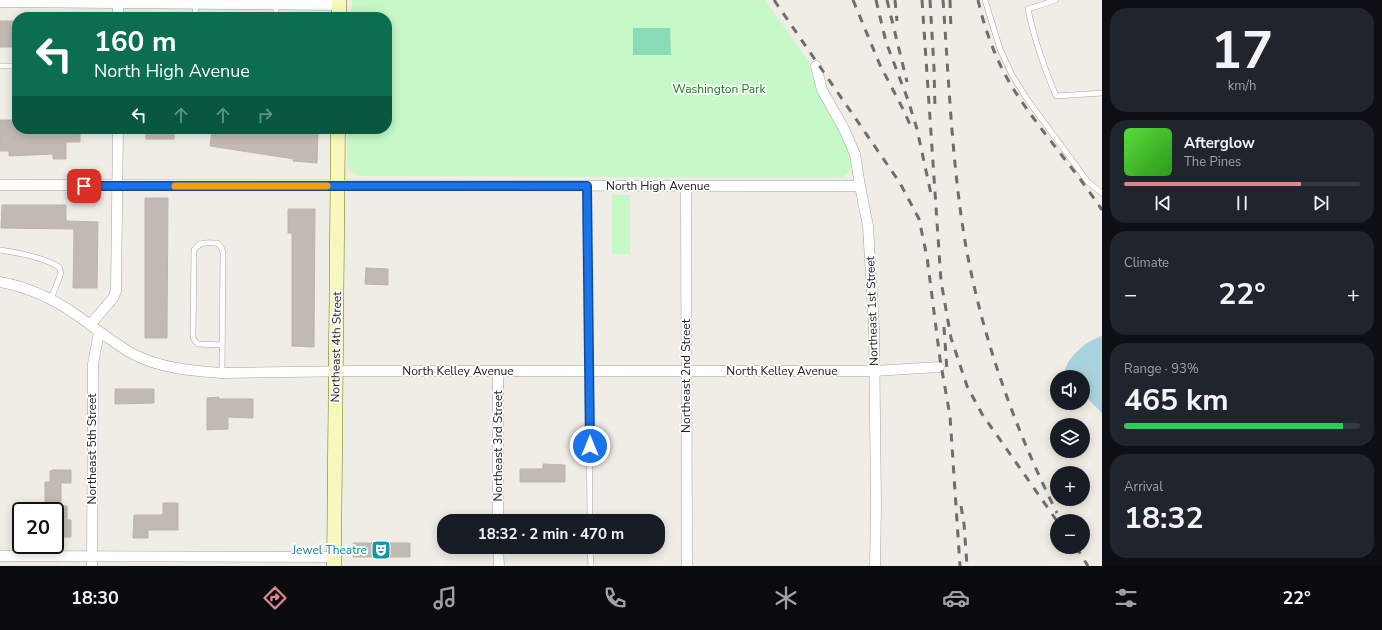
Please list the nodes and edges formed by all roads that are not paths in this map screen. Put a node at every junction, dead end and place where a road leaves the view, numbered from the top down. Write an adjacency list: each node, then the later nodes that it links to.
1 (985, 0): 23 (lane)
2 (1056, 0): 14 (lane)
3 (0, 2): 4 (street)
4 (118, 2): 6 (street)
5 (252, 2): 6 (street); 7 (street)
6 (196, 4): 9 (lane)
7 (276, 4): 8 (street); 10 (lane)
8 (339, 7)
9 (195, 12)
10 (276, 12)
11 (0, 66): 12 (lane)
12 (12, 66)
13 (816, 66): 22 (street, Northeast 1st Street)
14 (1102, 93)
15 (118, 134): 18 (street)
16 (338, 134): 19 (main road, Northeast 4th Street)
17 (0, 185): 18 (street, North High Avenue)
18 (117, 186): 19 (street, North High Avenue); 27 (street)
19 (338, 186): 20 (street, North High Avenue); 33 (main road, Northeast 4th Street)
20 (587, 186): 21 (street, North High Avenue); 35 (lane)
21 (686, 186): 22 (street, North High Avenue); 31 (street, Northeast 2nd Street)
22 (860, 186): 32 (street, Northeast 1st Street)
23 (1102, 193)
24 (0, 250): 26 (lane)
25 (0, 282): 26 (street, North Kelley Avenue)
26 (51, 299): 27 (street, North Kelley Avenue)
27 (90, 325): 28 (street, North Kelley Avenue)
28 (99, 332): 36 (street, North Kelley Avenue); 42 (street, Northeast 5th Street)
29 (222, 344): 29 (lane); 36 (lane)
30 (939, 367): 32 (street, North Kelley Avenue)
31 (686, 371): 32 (street, North Kelley Avenue); 35 (street, North Kelley Avenue); 46 (street, Northeast 2nd Street)
32 (874, 371): 47 (street, Northeast 1st Street)
33 (335, 372): 34 (street, North Kelley Avenue); 36 (street, North Kelley Avenue); 43 (main road, Northeast 4th Street)
34 (498, 372): 35 (street, North Kelley Avenue); 37 (street, Northeast 3rd Street)
35 (590, 372): 38 (lane)
36 (222, 373)
37 (498, 514)
38 (590, 514)
39 (498, 554): 44 (street)
40 (590, 554): 45 (lane)
41 (0, 556): 42 (street)
42 (92, 561): 43 (street)
43 (334, 561)
44 (499, 566)
45 (590, 566)
46 (687, 566)
47 (875, 566)

